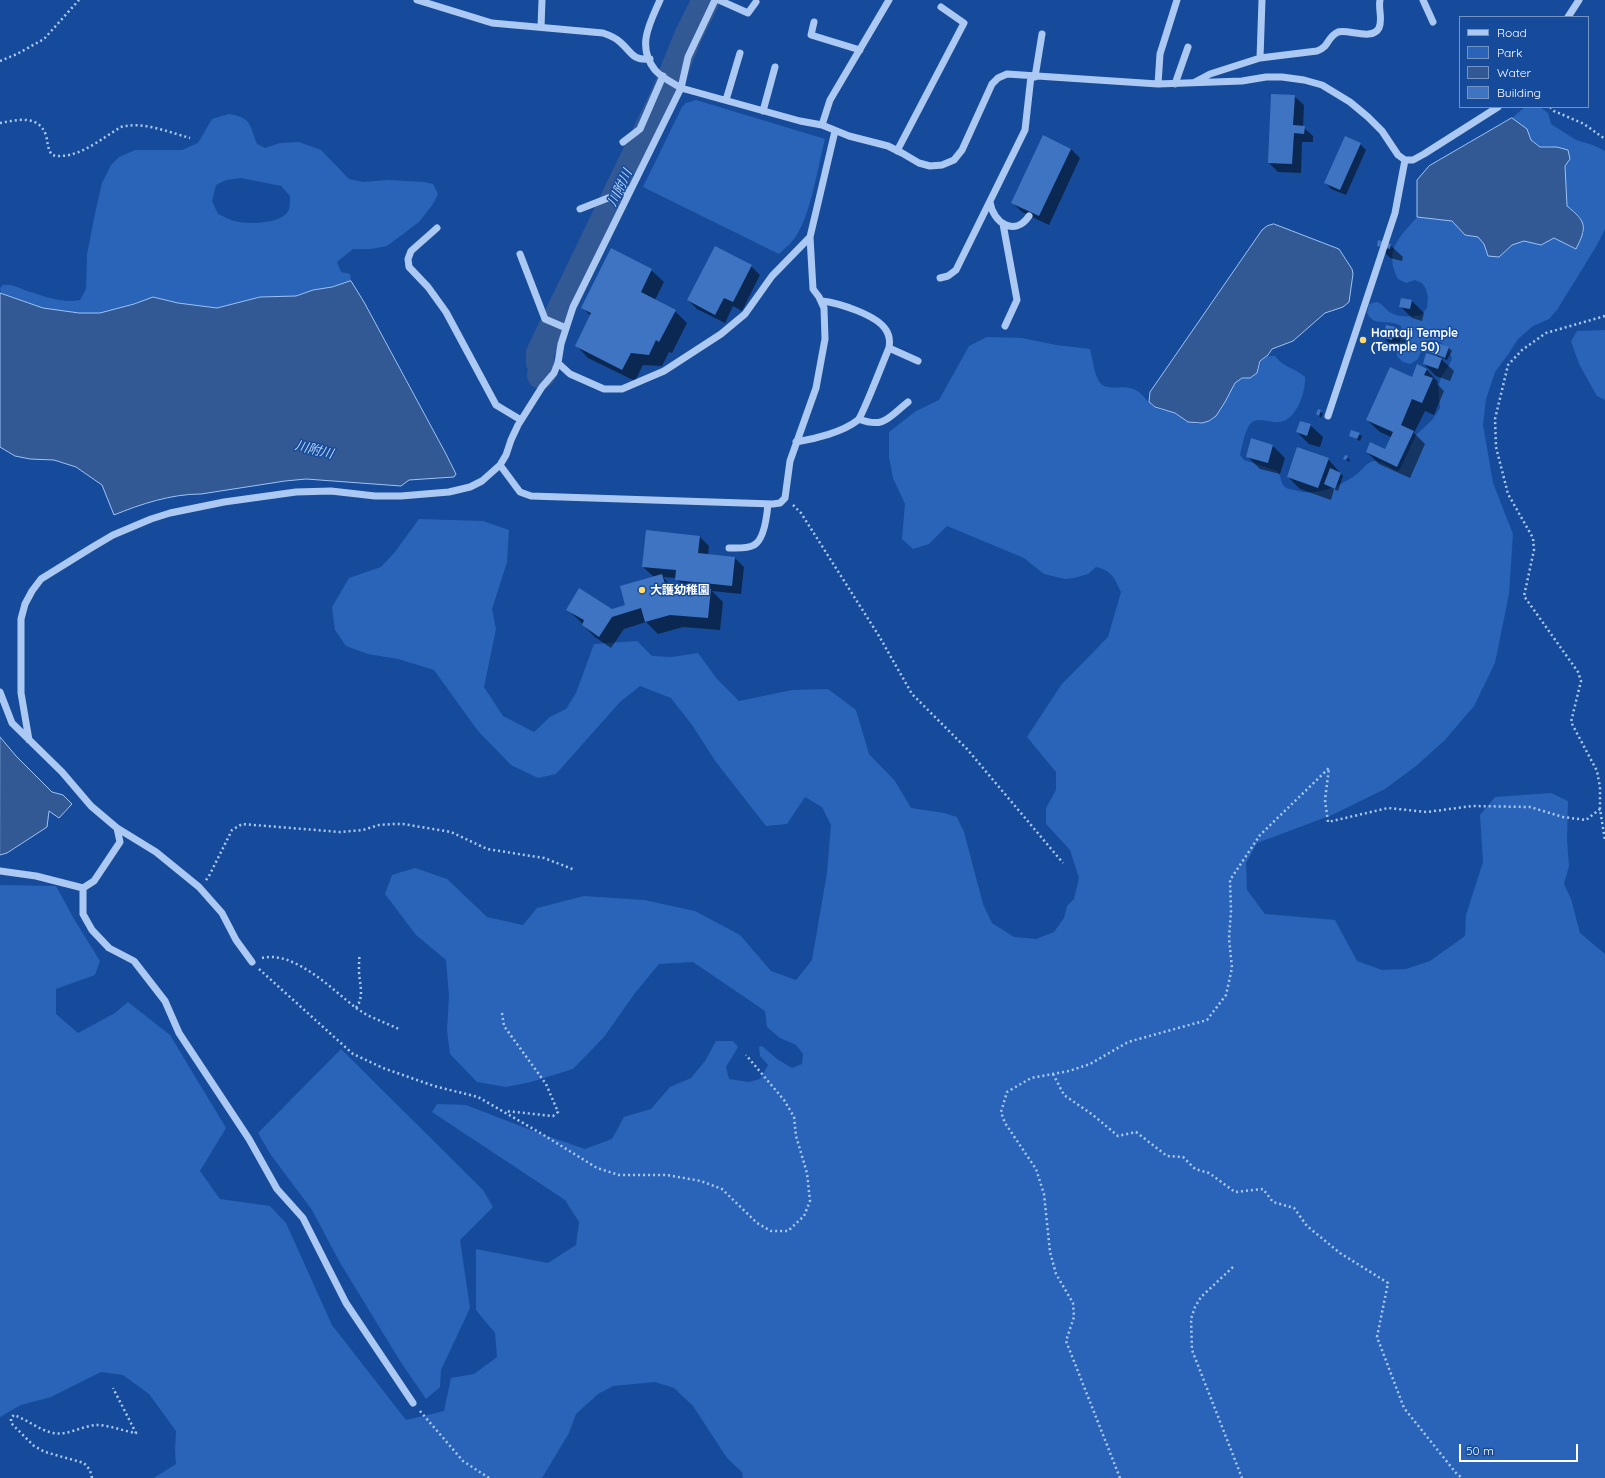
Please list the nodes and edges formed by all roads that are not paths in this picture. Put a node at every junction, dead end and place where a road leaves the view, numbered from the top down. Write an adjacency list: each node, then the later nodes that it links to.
1 (418, 0): 17 (street)
2 (542, 0): 17 (street)
3 (660, 0): 23 (street)
4 (715, 0): 30 (street)
5 (719, 0): 12 (street)
6 (889, 0): 20 (street)
7 (1177, 0): 28 (street)
8 (1262, 0): 22 (street)
9 (1380, 0): 22 (street)
10 (1423, 0): 16 (street)
11 (1579, 0): 14 (street)
12 (756, 2)
13 (941, 7): 37 (street)
14 (1569, 16)
15 (814, 22): 20 (street)
16 (1433, 22)
17 (541, 27): 23 (street)
18 (1042, 34): 25 (street)
19 (1188, 47): 29 (street)
20 (860, 50): 34 (street)
21 (740, 53): 31 (street)
22 (1260, 58): 27 (street)
23 (650, 59): 26 (street)
24 (775, 66): 33 (street)
25 (1033, 76): 28 (street); 37 (street); 40 (street)
26 (664, 77): 30 (street); 36 (street)
27 (1194, 82): 29 (street); 38 (street)
28 (1158, 84): 29 (street)
29 (1175, 84)
30 (679, 86): 31 (street); 39 (street)
31 (726, 100): 33 (street)
32 (1496, 108): 38 (street)
33 (763, 111): 34 (street)
34 (822, 125): 35 (street)
35 (835, 131): 37 (street); 45 (street)
36 (623, 142)
37 (897, 150)
38 (1404, 160): 55 (street)
39 (631, 189): 41 (street); 50 (street)
40 (990, 202): 43 (street); 47 (street)
41 (580, 209)
42 (1029, 216): 43 (street)
43 (1003, 224): 49 (street)
44 (437, 228): 57 (street)
45 (810, 237): 48 (street); 53 (street)
46 (520, 254): 50 (street)
47 (940, 278)
48 (822, 301): 51 (street); 58 (street)
49 (1005, 326)
50 (566, 328): 53 (street)
51 (889, 348): 52 (street); 56 (street)
52 (918, 361)
53 (558, 363): 57 (street)
54 (908, 402): 56 (street)
55 (1328, 416)
56 (859, 419): 58 (street)
57 (522, 420): 59 (street)
58 (796, 442): 60 (street)
59 (500, 465): 60 (street); 63 (street)
60 (768, 504): 61 (street)
61 (729, 548)
62 (0, 692): 63 (street)
63 (29, 740): 64 (street)
64 (117, 828): 66 (street); 67 (street)
65 (0, 871): 66 (street)
66 (83, 888): 68 (street)
67 (252, 962)
68 (413, 1403)

